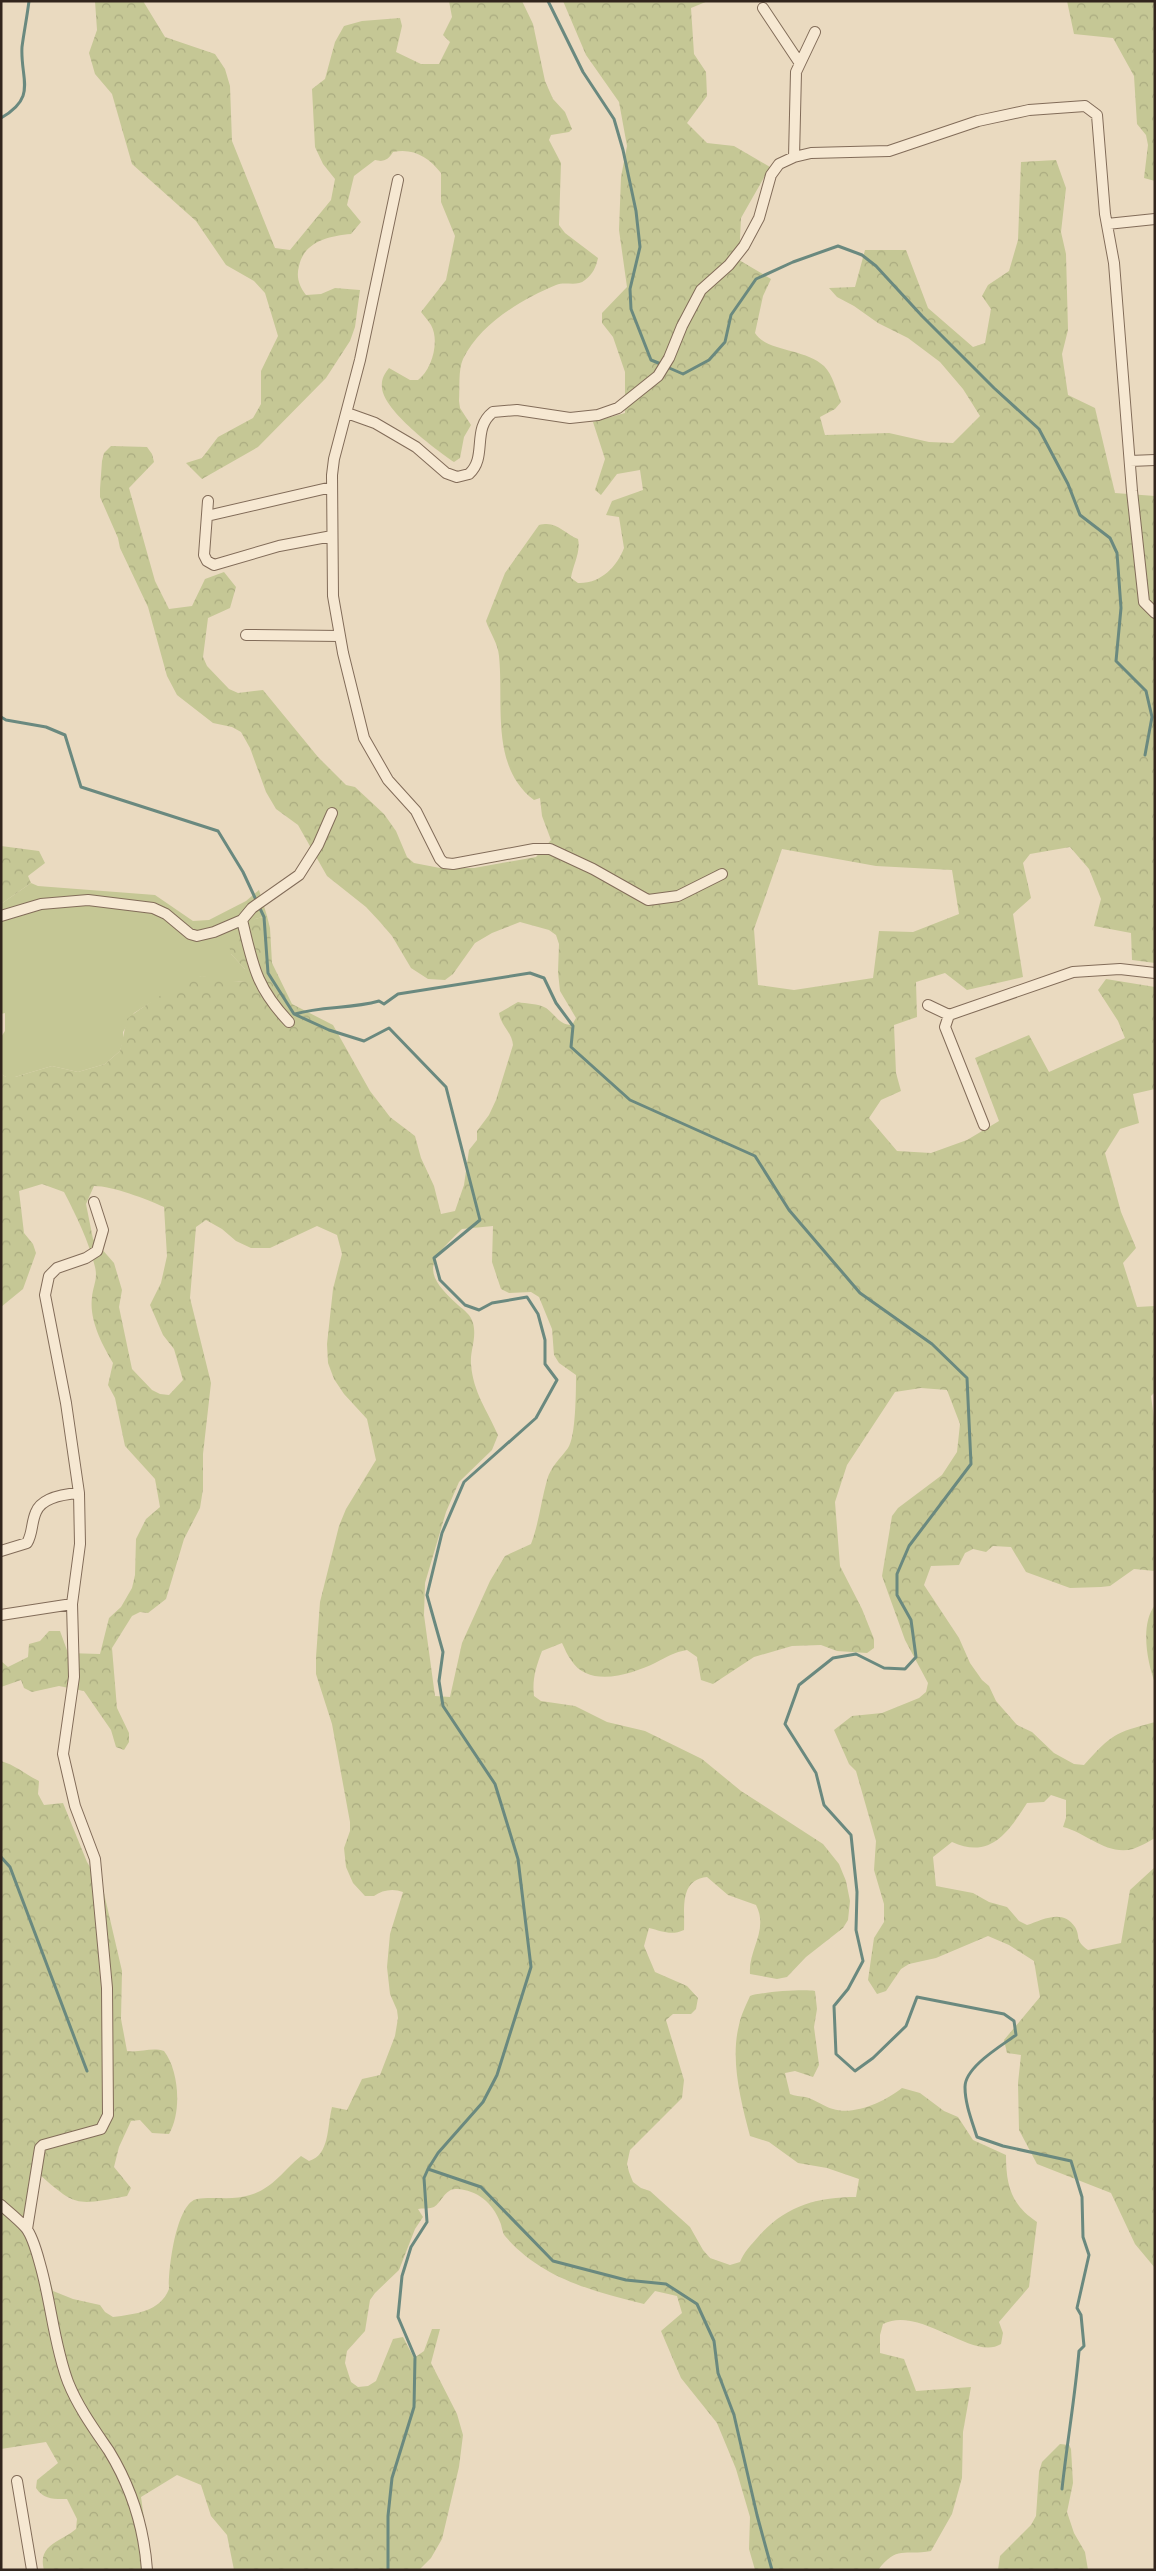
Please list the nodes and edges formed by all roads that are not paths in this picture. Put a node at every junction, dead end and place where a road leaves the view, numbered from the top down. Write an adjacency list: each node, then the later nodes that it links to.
1 (763, 8): 3 (street)
2 (815, 32): 3 (street)
3 (799, 62): 4 (street)
4 (794, 157): 7 (street); 8 (street)
5 (398, 180): 8 (street)
6 (1155, 218): 7 (street)
7 (1107, 224): 10 (street)
8 (347, 413): 11 (street)
9 (1155, 460): 10 (street)
10 (1130, 461): 15 (street)
11 (332, 487): 13 (street); 14 (street)
12 (208, 501): 13 (street)
13 (207, 516): 14 (street)
14 (332, 536): 17 (street)
15 (1155, 613)
16 (246, 635): 17 (street)
17 (340, 636): 19 (street)
18 (332, 813): 21 (street)
19 (722, 874)
20 (1, 916): 21 (street)
21 (242, 920): 25 (street)
22 (1155, 973): 24 (street)
23 (928, 1005): 24 (street)
24 (949, 1016): 26 (street)
25 (289, 1022)
26 (984, 1125)
27 (94, 1202): 28 (street)
28 (79, 1493): 29 (street); 30 (street)
29 (1, 1551)
30 (72, 1604): 31 (street); 33 (street)
31 (1, 1615)
32 (1, 2205): 33 (street)
33 (27, 2229): 36 (street)
34 (17, 2481): 35 (street)
35 (32, 2570)
36 (147, 2570)

